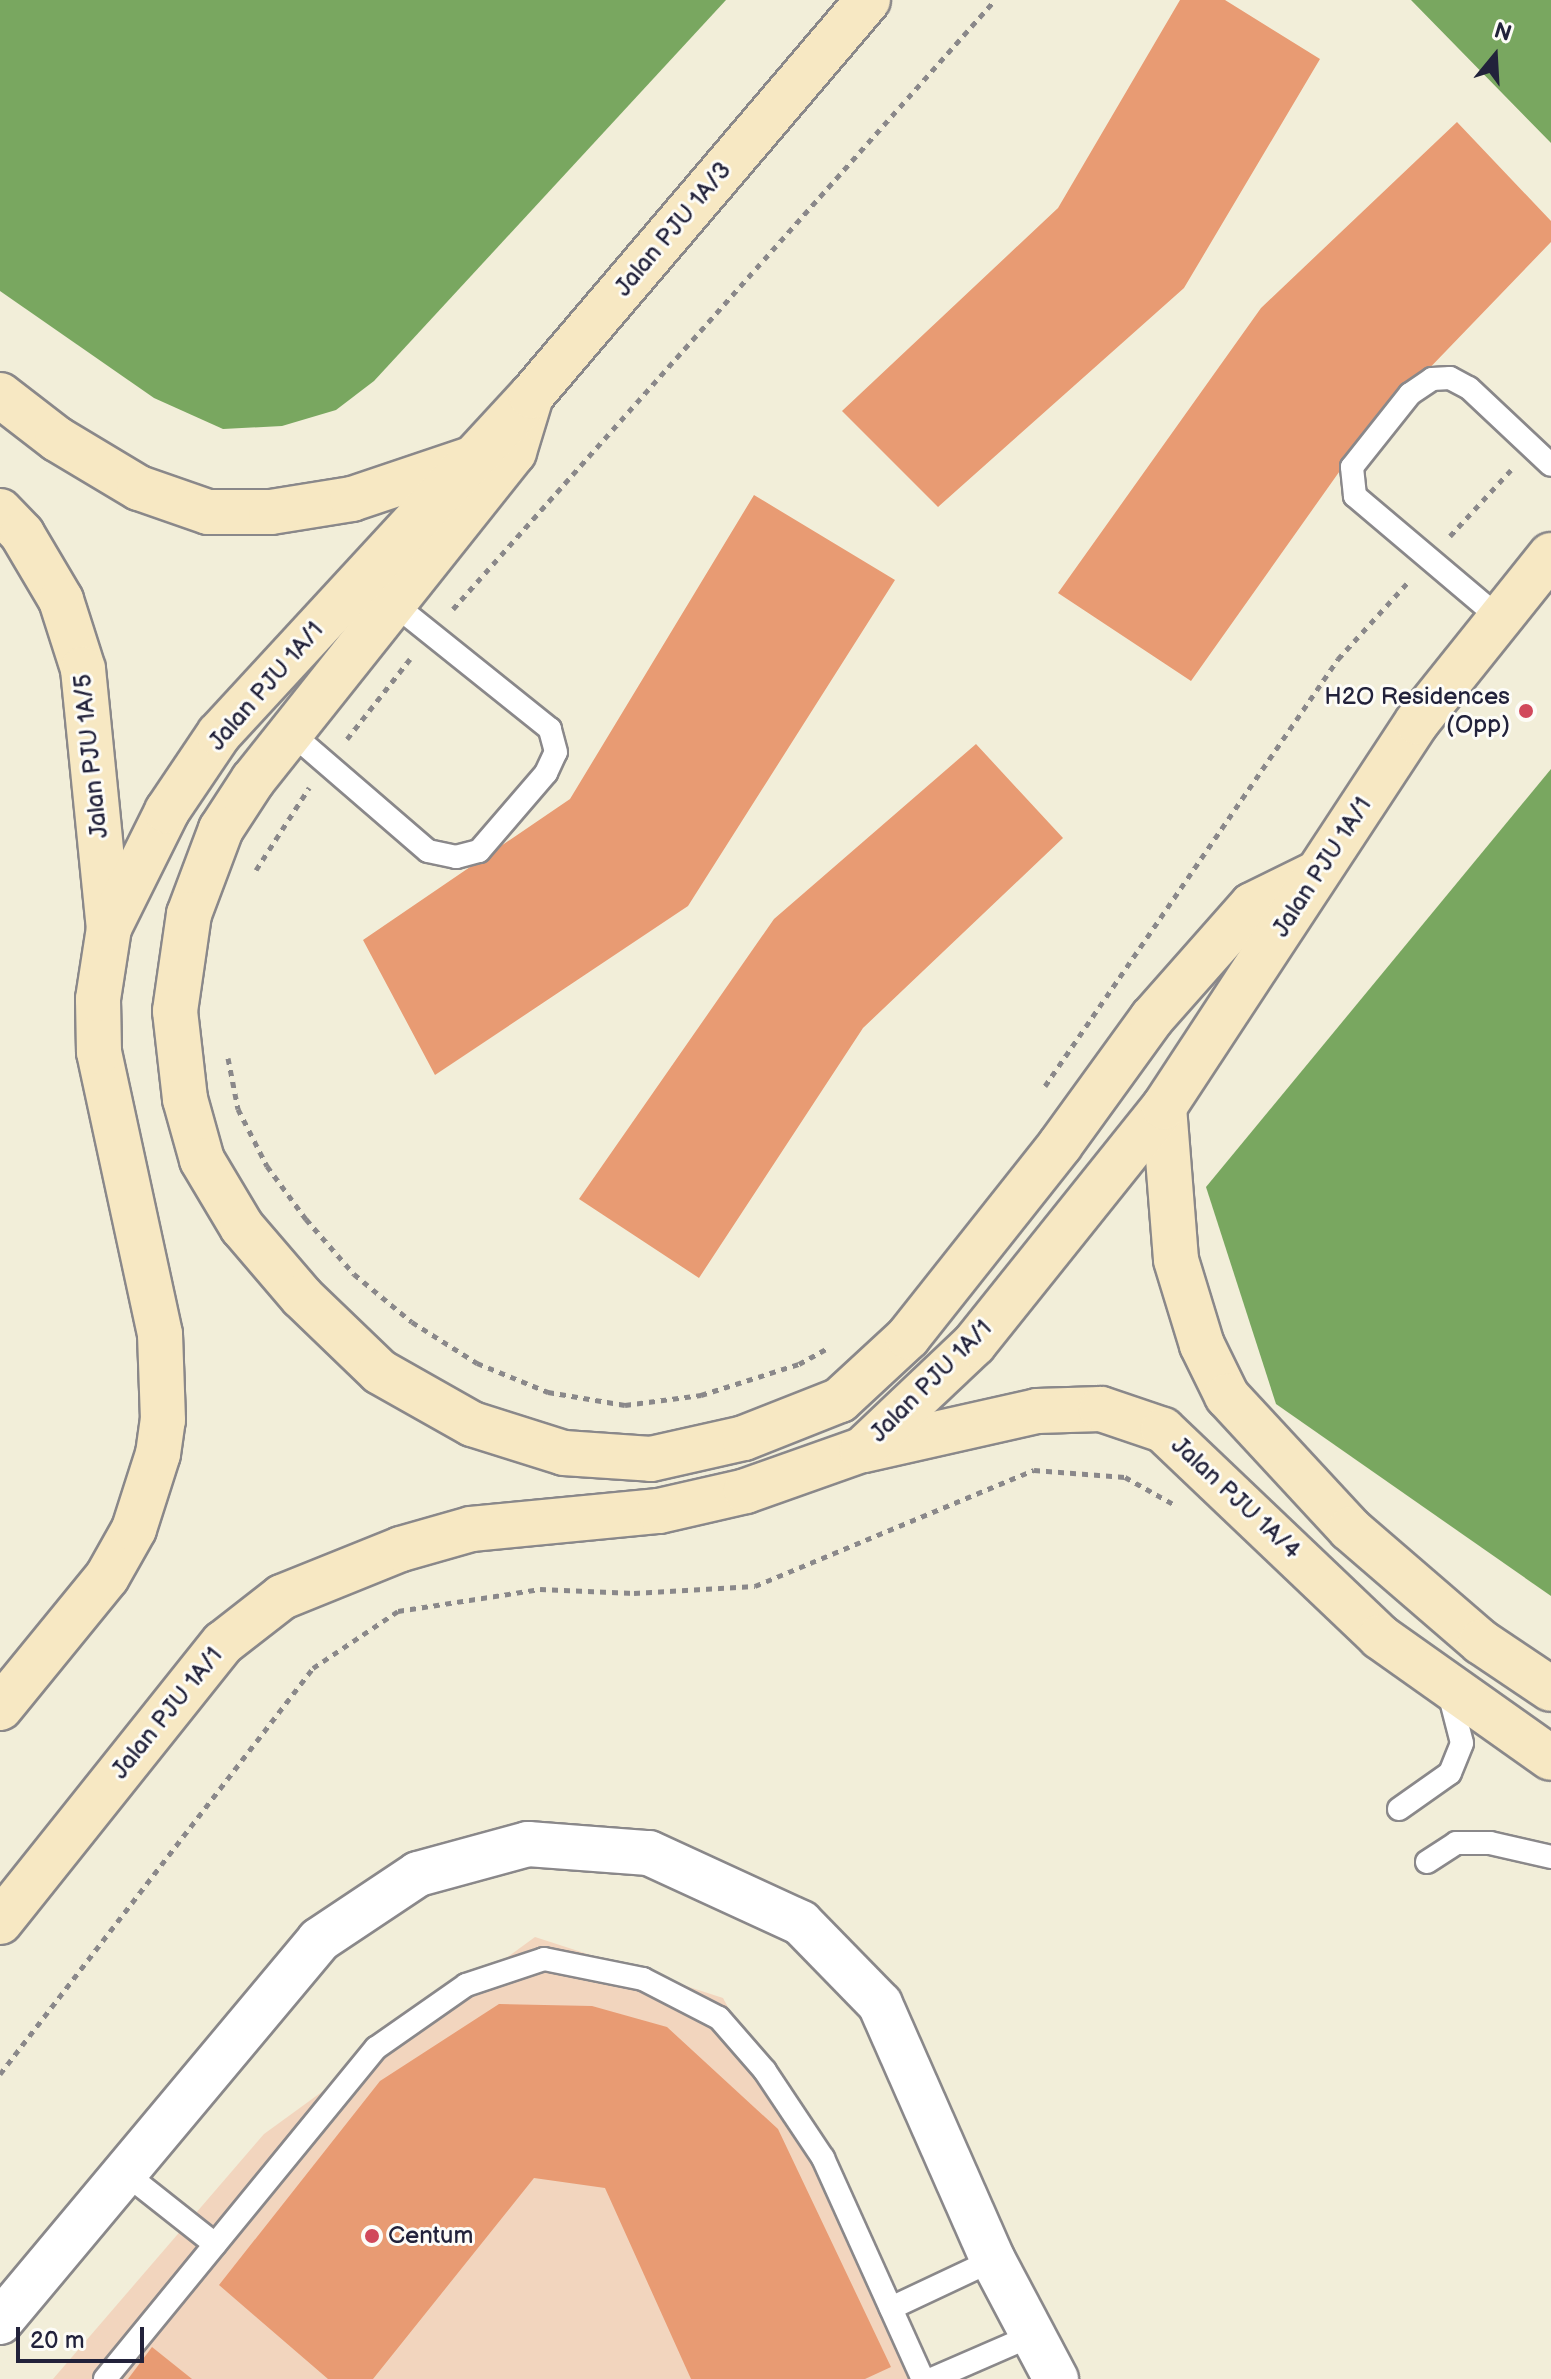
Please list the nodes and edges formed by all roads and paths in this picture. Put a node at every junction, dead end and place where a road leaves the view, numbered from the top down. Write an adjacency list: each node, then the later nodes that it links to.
1 (868, 0): 4 (main road, Jalan PJU 1A/3)
2 (995, 0): 13 (path)
3 (0, 395): 6 (main road)
4 (531, 396): 6 (main road, Jalan PJU 1A/3); 11 (main road)
5 (1532, 446): 7 (lane); 10 (path); 10 (lane)
6 (477, 457): 18 (main road, Jalan PJU 1A/1)
7 (1551, 465)
8 (0, 511): 18 (main road, Jalan PJU 1A/5)
9 (1551, 555): 12 (main road, Jalan PJU 1A/1)
10 (1429, 559): 12 (lane); 20 (path)
11 (394, 604): 13 (lane); 14 (main road)
12 (1497, 616): 16 (main road, Jalan PJU 1A/1)
13 (431, 633): 15 (path); 15 (lane)
14 (290, 732): 15 (lane); 16 (main road)
15 (327, 764): 17 (path)
16 (1317, 873): 21 (main road, Jalan PJU 1A/1)
17 (252, 878)
18 (109, 928): 29 (main road, Jalan PJU 1A/1)
19 (226, 1042): 22 (path)
20 (1040, 1092)
21 (1164, 1107): 23 (main road, Jalan PJU 1A/1); 25 (main road)
22 (835, 1344)
23 (862, 1450): 26 (main road, Jalan PJU 1A/4); 34 (main road, Jalan PJU 1A/1)
24 (1185, 1511): 35 (path)
25 (1350, 1529): 26 (main road); 28 (main road)
26 (1320, 1576): 27 (main road, Jalan PJU 1A/4)
27 (1448, 1688): 30 (main road, Jalan PJU 1A/4); 31 (lane)
28 (1551, 1689)
29 (0, 1708)
30 (1551, 1758)
31 (1399, 1809)
32 (1551, 1857): 33 (lane)
33 (1427, 1862)
34 (0, 1922)
35 (0, 2074)
36 (125, 2173): 37 (lane); 38 (street); 40 (street)
37 (215, 2244): 39 (lane); 42 (lane)
38 (993, 2260): 39 (lane); 41 (street)
39 (891, 2308): 43 (lane)
40 (0, 2322)
41 (1033, 2335): 44 (lane); 45 (street)
42 (105, 2379)
43 (923, 2379)
44 (932, 2379)
45 (1056, 2379)

